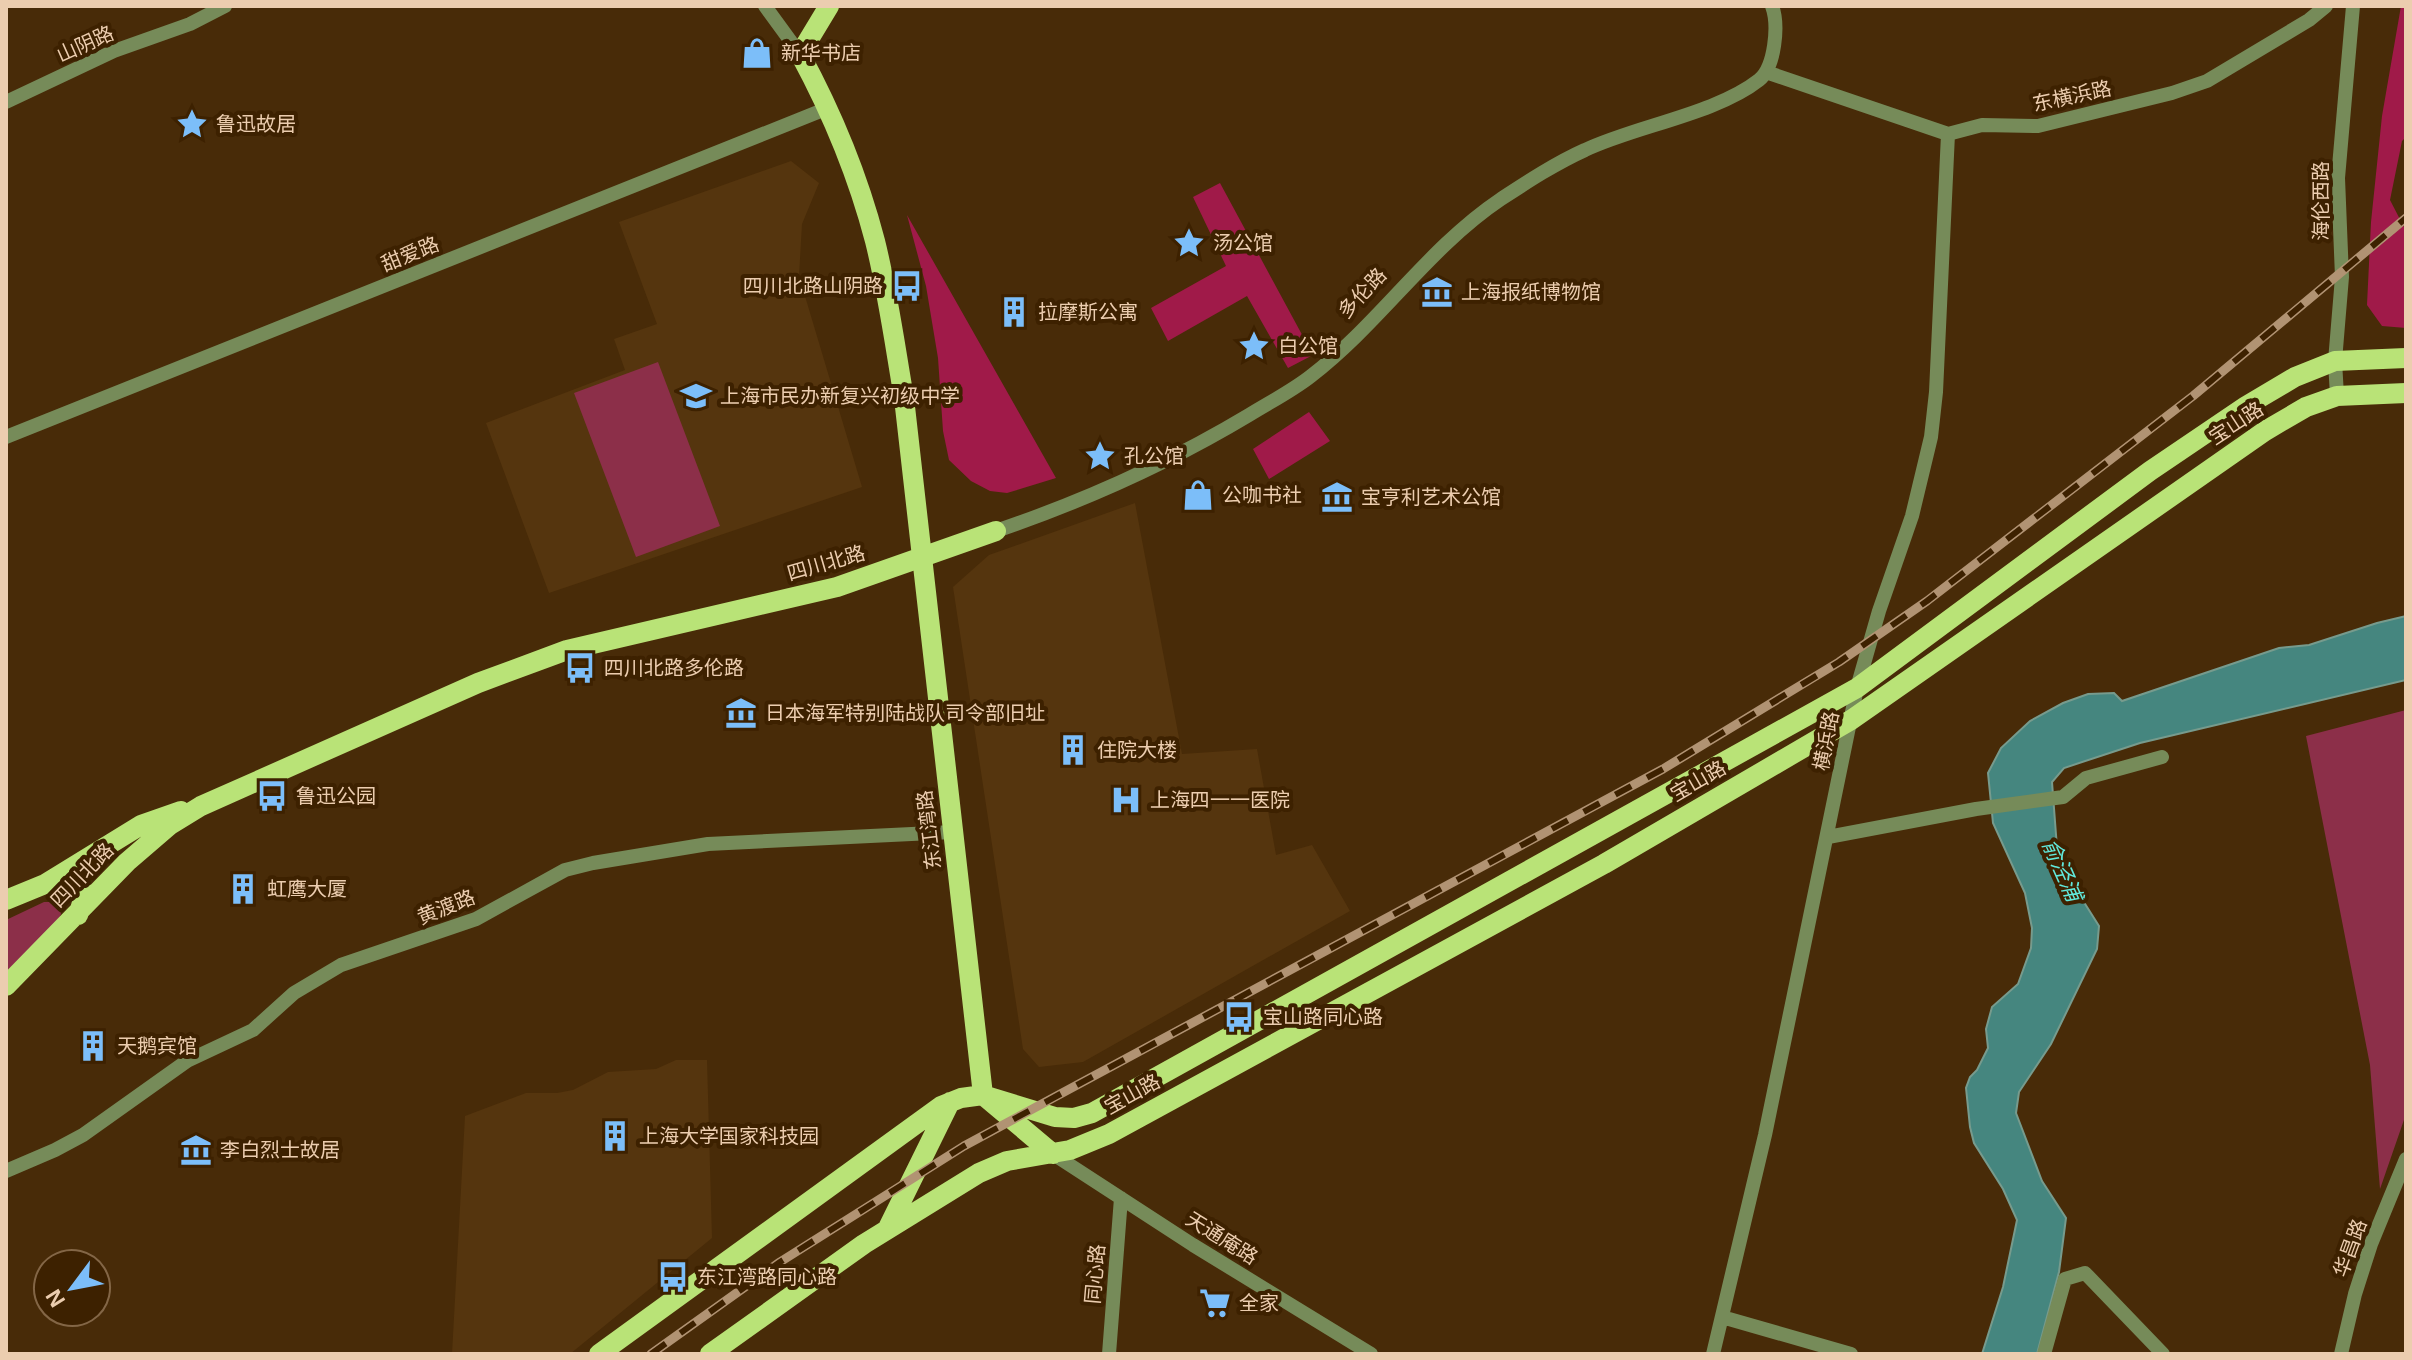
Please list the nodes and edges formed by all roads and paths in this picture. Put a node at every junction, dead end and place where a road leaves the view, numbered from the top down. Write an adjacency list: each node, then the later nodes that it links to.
1 (225, 6): 9 (street, 山阴路)
2 (765, 6): 7 (street)
3 (829, 6): 7 (main road)
4 (1772, 6): 8 (street)
5 (2326, 6): 11 (street, 东横浜路)
6 (2353, 6): 13 (street, 海伦西路)
7 (800, 54): 10 (main road)
8 (1766, 72): 11 (street); 17 (street, 多伦路)
9 (6, 102)
10 (828, 108): 16 (street, 甜爱路); 18 (main road)
11 (1948, 134): 19 (street, 横浜路)
12 (2406, 358): 13 (main road, 宝山路)
13 (2335, 361): 15 (street, 海伦西路); 19 (main road, 宝山路)
14 (2406, 393): 15 (main road, 宝山路)
15 (2337, 396): 20 (main road, 宝山路)
16 (6, 437)
17 (996, 531): 18 (main road, 多伦路)
18 (921, 558): 22 (main road, 四川北路); 23 (main road, 东江湾路)
19 (1857, 688): 20 (street, 横浜路); 31 (main road, 宝山路)
20 (1851, 720): 24 (street, 横浜路); 32 (main road, 宝山路)
21 (2162, 757): 24 (street)
22 (201, 806): 25 (main road, 四川北路); 27 (main road, 四川北路)
23 (953, 832): 29 (main road, 东江湾路); 34 (street, 黄渡路)
24 (1828, 837): 37 (street, 横浜路)
25 (45, 884): 26 (main road, 四川北路); 27 (main road)
26 (6, 900)
27 (78, 915): 28 (main road, 四川北路)
28 (6, 986)
29 (983, 1095): 30 (main road); 31 (main road, 宝山路); 32 (main road)
30 (950, 1102): 36 (main road); 38 (main road)
31 (1104, 1106): 32 (main road, 宝山路)
32 (1053, 1154): 35 (street, 天通庵路); 36 (main road)
33 (2406, 1159): 46 (street, 华昌路)
34 (6, 1171)
35 (1121, 1198): 40 (street, 同心路); 41 (street, 天通庵路)
36 (887, 1230): 39 (main road)
37 (1722, 1317): 42 (street, 横浜路); 43 (street)
38 (599, 1354)
39 (710, 1354)
40 (1109, 1354)
41 (1371, 1354)
42 (1713, 1354)
43 (1851, 1354)
44 (2044, 1354): 45 (street)
45 (2163, 1354)
46 (2341, 1354)

